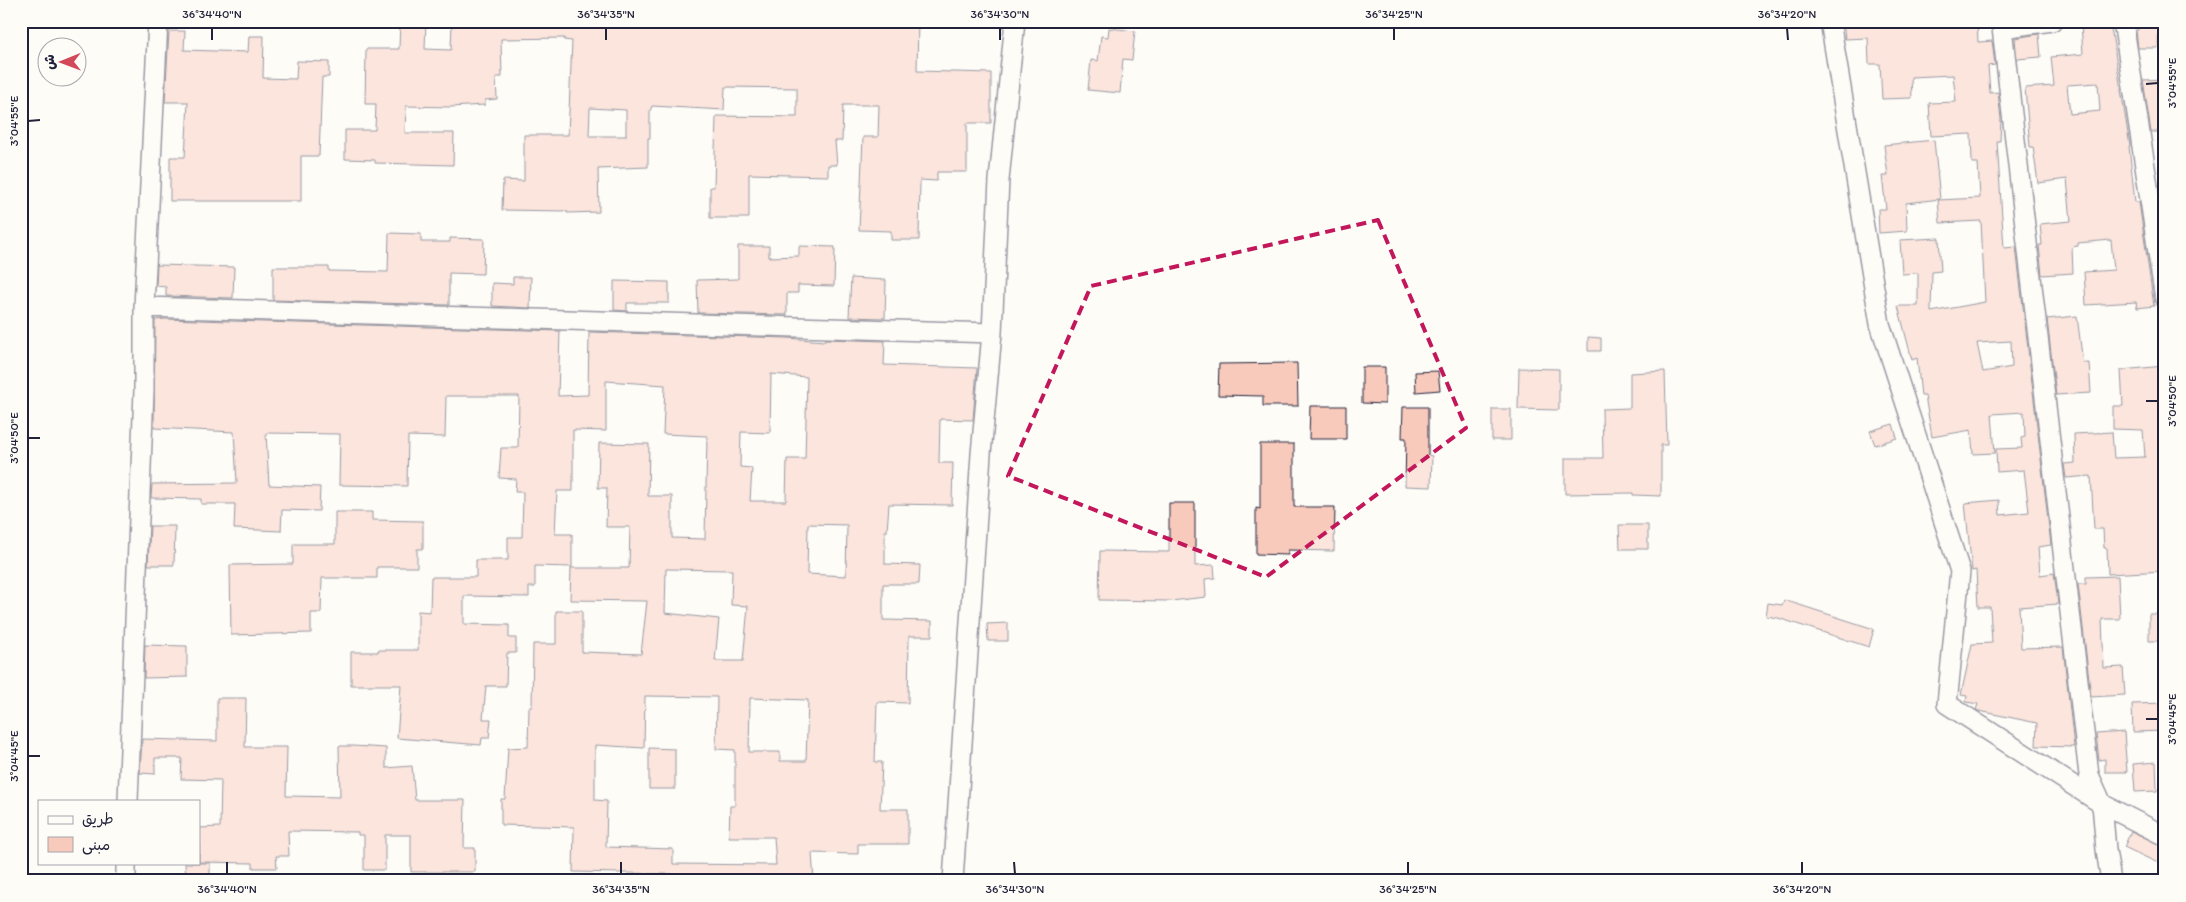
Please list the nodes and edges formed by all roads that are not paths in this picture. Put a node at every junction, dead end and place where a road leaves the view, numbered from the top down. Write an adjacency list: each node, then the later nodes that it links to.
1 (158, 21): 7 (street)
2 (1015, 21): 8 (street)
3 (1830, 21): 10 (street)
4 (2052, 21): 10 (street)
5 (2123, 21): 6 (street)
6 (2165, 299)
7 (144, 307): 8 (street); 9 (street)
8 (992, 333): 14 (street)
9 (128, 800)
10 (2102, 804): 11 (street); 15 (street)
11 (2165, 836)
12 (126, 864): 13 (street)
13 (126, 881)
14 (953, 881)
15 (2111, 881)

